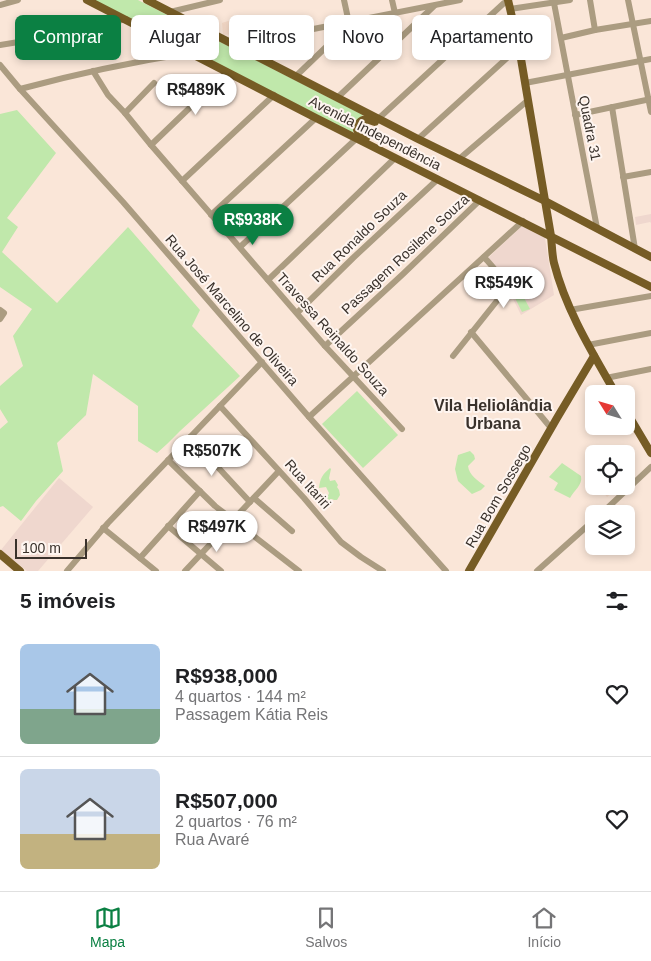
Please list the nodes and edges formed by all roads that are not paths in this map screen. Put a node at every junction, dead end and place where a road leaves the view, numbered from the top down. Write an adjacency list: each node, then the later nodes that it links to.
1 (18, 0): 13 (street)
2 (87, 0): 19 (main road, Avenida Independência)
3 (147, 0): 15 (main road, Avenida Independência)
4 (220, 0): 15 (street)
5 (344, 0): 17 (street)
6 (392, 0): 16 (street)
7 (460, 0): 14 (street)
8 (570, 0): 12 (street)
9 (590, 0): 23 (street)
10 (628, 0): 22 (street)
11 (509, 3): 12 (street); 52 (street)
12 (554, 3): 24 (street, Quadra 31)
13 (0, 4)
14 (434, 5): 16 (street); 44 (street)
15 (170, 12): 25 (main road, Avenida Independência)
16 (395, 14): 18 (street)
17 (348, 15)
18 (389, 15)
19 (126, 19): 21 (main road, Avenida Independência); 26 (street)
20 (651, 21): 22 (street)
21 (131, 22)
22 (632, 24): 23 (street); 34 (street)
23 (595, 30): 24 (street)
24 (561, 38): 39 (street, Quadra 31)
25 (229, 42)
26 (0, 45)
27 (324, 48): 38 (street)
28 (651, 59): 34 (street)
29 (143, 60): 36 (street)
30 (203, 60): 37 (main road, Avenida Independência)
31 (265, 60): 38 (main road, Avenida Independência)
32 (505, 60): 54 (street)
33 (521, 60): 41 (main road)
34 (640, 61): 39 (street); 45 (street)
35 (0, 65): 42 (street, Rua José Marcelino de Oliveira)
36 (93, 71): 42 (street); 49 (street, Travessa Reinaldo Souza)
37 (227, 72): 43 (main road, Avenida Independência); 55 (street)
38 (296, 76): 44 (main road, Avenida Independência)
39 (567, 76): 41 (street); 50 (street, Quadra 31)
40 (154, 83): 49 (street)
41 (525, 84): 46 (main road)
42 (20, 89): 85 (street, Rua José Marcelino de Oliveira)
43 (274, 95): 51 (main road, Avenida Independência); 63 (street)
44 (337, 98): 52 (main road, Avenida Independência)
45 (650, 99): 47 (street); 48 (street)
46 (527, 101): 58 (street); 65 (main road)
47 (612, 107): 50 (street); 61 (street)
48 (651, 112)
49 (125, 113): 55 (street, Travessa Reinaldo Souza)
50 (575, 114): 68 (street, Quadra 31)
51 (316, 118): 53 (main road, Avenida Independência); 66 (street)
52 (378, 119): 54 (main road, Avenida Independência)
53 (357, 138): 57 (main road, Avenida Independência); 70 (street)
54 (418, 140): 56 (main road, Avenida Independência)
55 (151, 145): 63 (street, Travessa Reinaldo Souza)
56 (432, 146): 58 (main road, Avenida Independência); 59 (main road)
57 (396, 158): 59 (main road, Avenida Independência); 74 (street)
58 (459, 159): 65 (main road, Avenida Independência)
59 (424, 172): 62 (main road, Avenida Independência)
60 (651, 172): 61 (street)
61 (623, 177): 71 (street)
62 (438, 179): 64 (main road, Avenida Independência); 78 (street, Rua Ronaldo Souza)
63 (182, 181): 66 (street, Travessa Reinaldo Souza)
64 (480, 200): 67 (main road, Avenida Independência); 82 (street, Passagem Rosilene Souza)
65 (545, 201): 68 (main road, Avenida Independência); 69 (main road)
66 (211, 215): 70 (street, Travessa Reinaldo Souza)
67 (523, 221): 69 (main road, Avenida Independência); 72 (street)
68 (596, 228): 71 (main road, Avenida Independência)
69 (551, 236): 75 (main road, Avenida Independência); 77 (main road)
70 (240, 247): 74 (street, Travessa Reinaldo Souza)
71 (635, 249): 73 (main road, Avenida Independência)
72 (484, 257): 79 (street); 87 (street)
73 (651, 257)
74 (268, 280): 78 (street, Travessa Reinaldo Souza)
75 (651, 286)
76 (651, 296): 77 (street)
77 (570, 310): 81 (main road)
78 (297, 313): 82 (street, Travessa Reinaldo Souza)
79 (472, 332): 83 (street); 93 (street)
80 (651, 333): 81 (street)
81 (588, 345): 84 (main road)
82 (325, 346): 87 (street, Travessa Reinaldo Souza)
83 (453, 356)
84 (594, 356): 88 (main road); 93 (main road, Rua Bom Sossego)
85 (262, 362): 90 (street); 91 (street, Rua José Marcelino de Oliveira)
86 (651, 369): 88 (street)
87 (353, 376): 91 (street); 94 (street, Travessa Reinaldo Souza)
88 (606, 378): 89 (main road)
89 (610, 385)
90 (220, 406): 95 (street); 99 (street, Rua Itariri)
91 (309, 417): 118 (street, Rua José Marcelino de Oliveira)
92 (635, 426): 96 (main road)
93 (551, 428): 119 (main road, Rua Bom Sossego)
94 (402, 430)
95 (190, 437): 97 (street); 101 (street)
96 (651, 453)
97 (168, 460): 100 (street); 105 (street)
98 (651, 467): 102 (street)
99 (279, 471): 101 (street); 117 (street, Rua Itariri)
100 (200, 491): 103 (street); 104 (street)
101 (252, 500): 103 (street); 107 (street)
102 (610, 505)
103 (233, 521): 109 (street); 116 (street)
104 (168, 526): 109 (street); 110 (street)
105 (104, 528): 110 (street); 112 (street)
106 (585, 528): 120 (street)
107 (292, 531)
108 (0, 554): 111 (main road)
109 (201, 554): 114 (street); 115 (street)
110 (140, 558): 113 (street)
111 (20, 571)
112 (67, 571)
113 (156, 571)
114 (185, 571)
115 (220, 571)
116 (299, 571)
117 (384, 571)
118 (446, 571)
119 (469, 571)
120 (537, 571)

